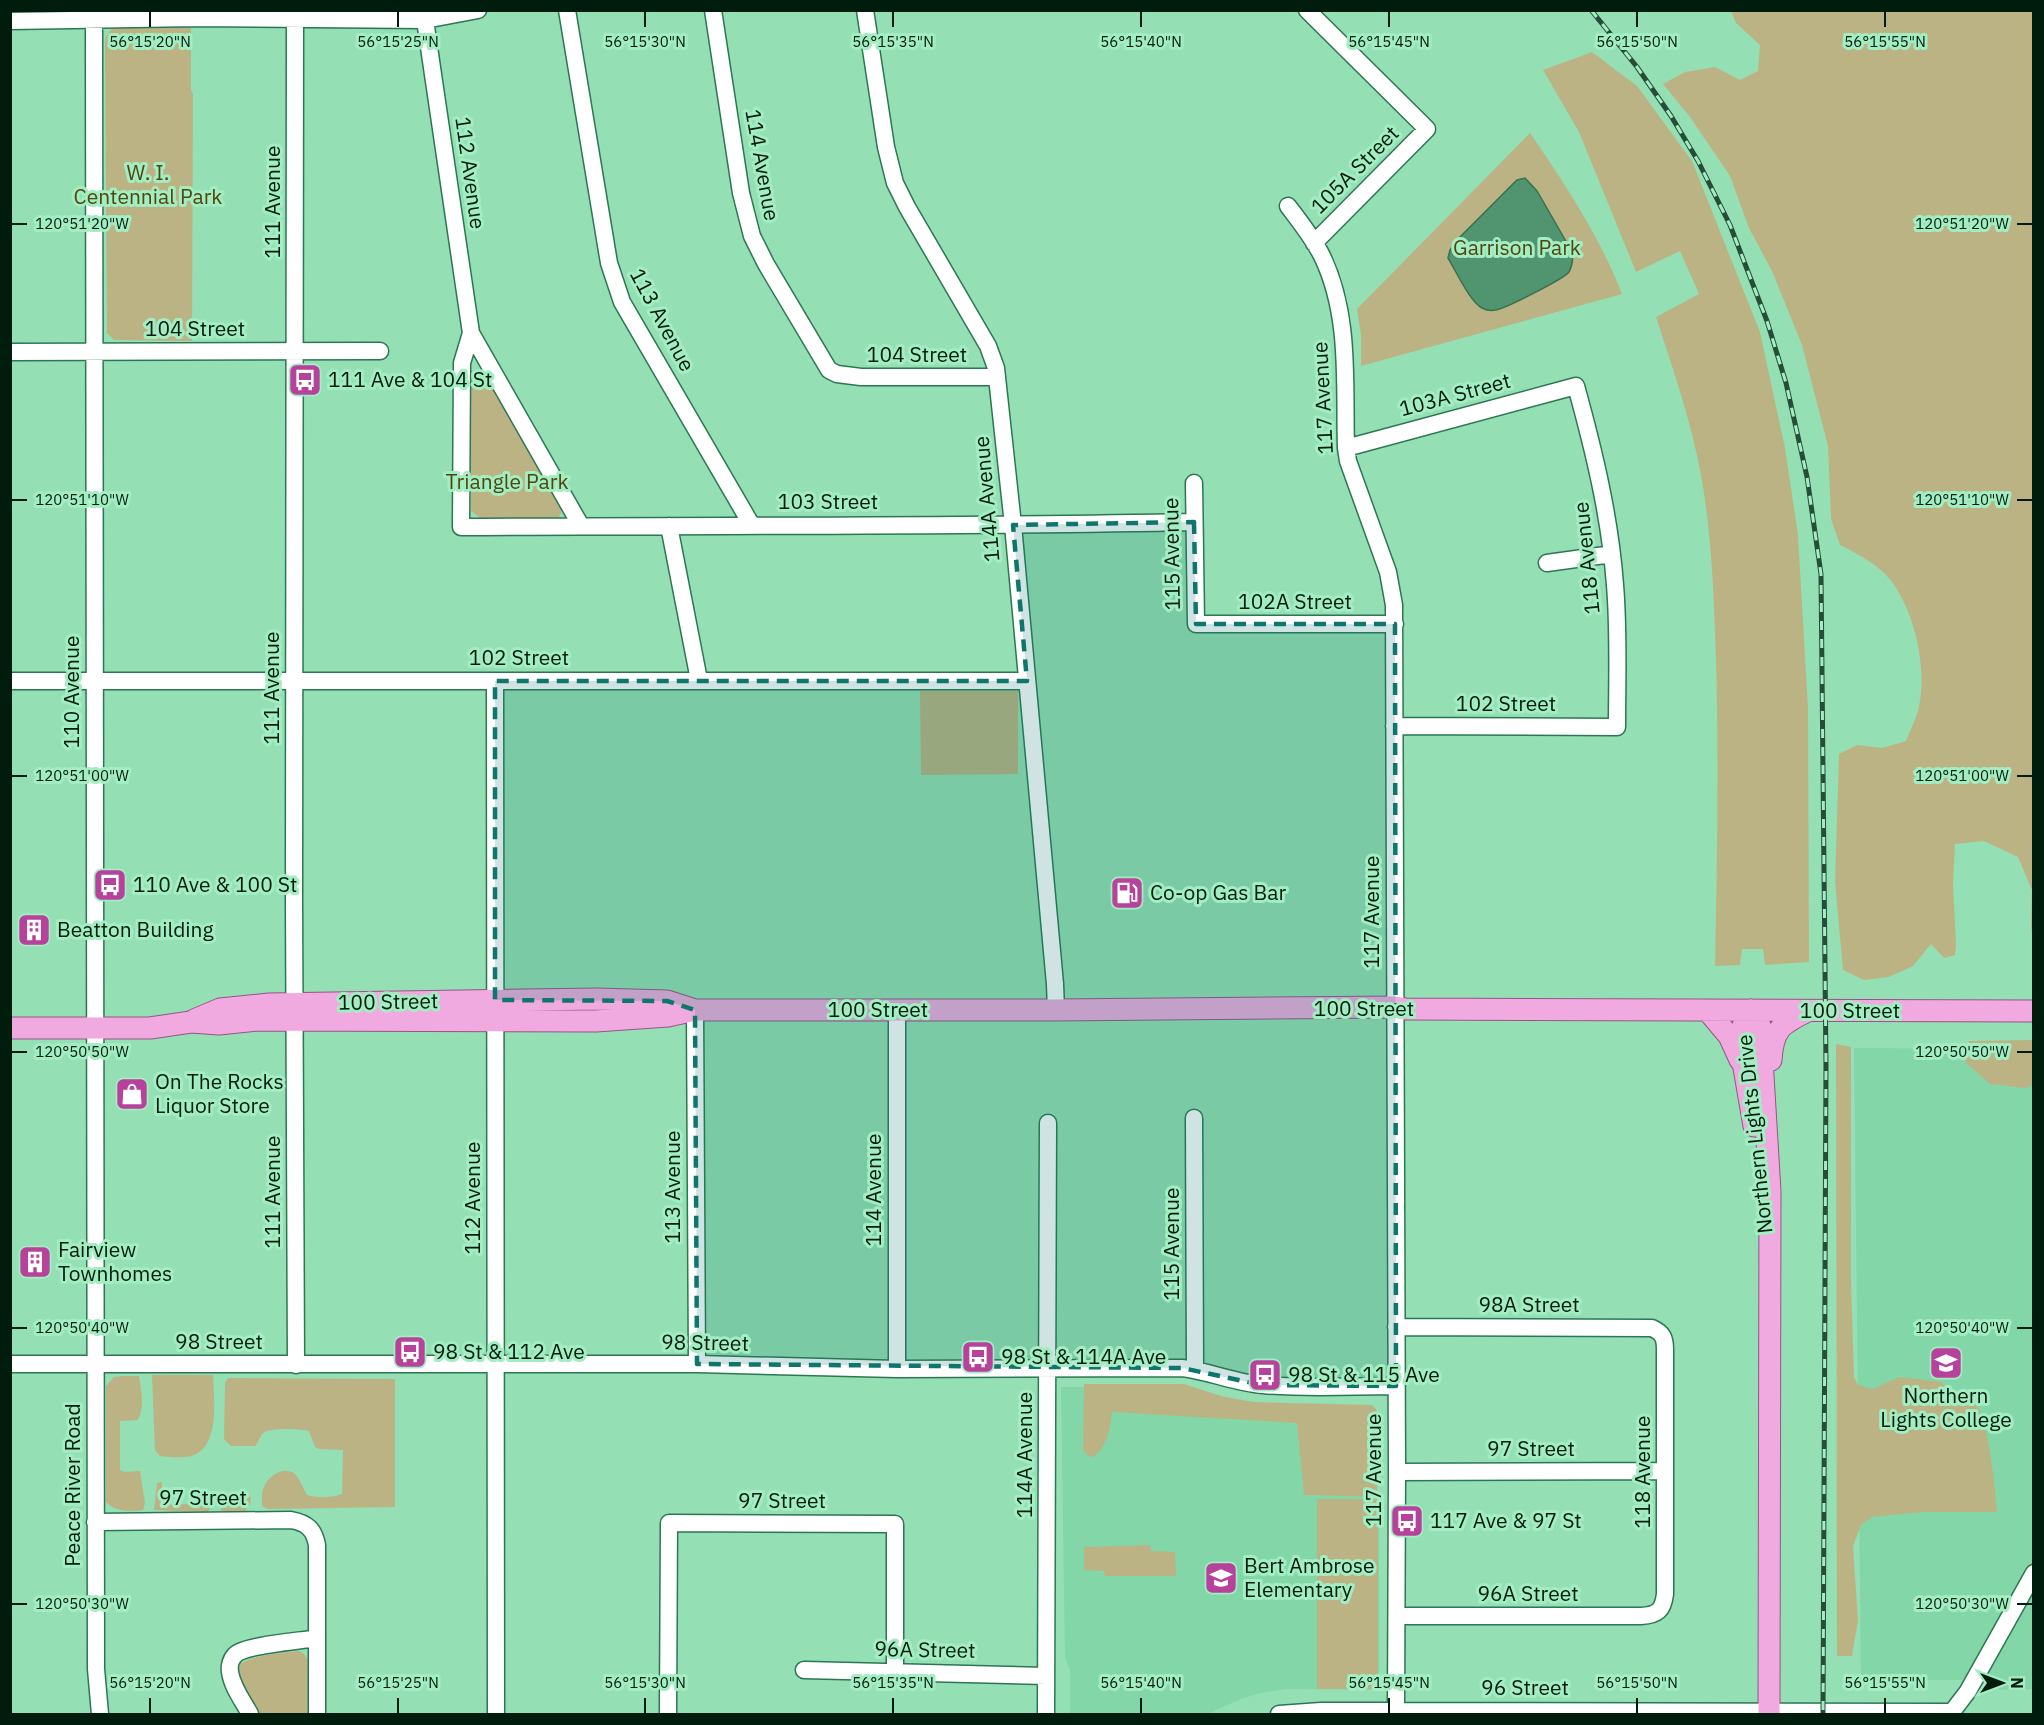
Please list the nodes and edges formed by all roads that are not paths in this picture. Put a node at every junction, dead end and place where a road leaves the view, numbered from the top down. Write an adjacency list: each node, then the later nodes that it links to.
1 (478, 10): 8 (street)
2 (567, 10): 23 (street, 113 Avenue)
3 (713, 10): 17 (street, 114 Avenue)
4 (865, 10): 18 (street, 114A Avenue)
5 (1307, 10): 11 (street, 105A Street)
6 (295, 14): 7 (street); 8 (street); 13 (street, 111 Avenue)
7 (94, 20): 9 (street); 16 (street, 110 Avenue)
8 (425, 20): 12 (street, 112 Avenue)
9 (10, 21)
10 (1288, 206): 11 (street, 117 Avenue)
11 (1314, 243): 20 (street, 117 Avenue)
12 (471, 333): 25 (street, 112 Avenue); 26 (street, 112 Avenue)
13 (295, 351): 14 (street, 104 Street); 16 (street, 104 Street); 35 (street, 111 Avenue)
14 (380, 351)
15 (10, 352): 16 (street, 104 Street)
16 (94, 352): 32 (street, 110 Avenue)
17 (837, 374): 18 (street, 104 Street)
18 (997, 377): 24 (street, 114A Avenue)
19 (1576, 386): 20 (street, 103A Street); 28 (street, 118 Avenue)
20 (1346, 448): 31 (street, 117 Avenue)
21 (1194, 483): 22 (street, 115 Avenue)
22 (1194, 522): 24 (street, 103 Street); 30 (street, 115 Avenue)
23 (751, 524): 24 (street, 103 Street); 27 (street, 103 Street)
24 (1012, 525): 37 (street, 114A Avenue)
25 (461, 526): 26 (street, 103 Street)
26 (581, 526): 27 (street, 103 Street)
27 (669, 526): 33 (street)
28 (1612, 554): 29 (street); 39 (street, 118 Avenue)
29 (1548, 563)
30 (1196, 624): 31 (street, 102A Street)
31 (1395, 624): 38 (street, 117 Avenue)
32 (95, 680): 34 (street, 102 Street); 35 (street, 102 Street); 51 (street, 110 Avenue)
33 (699, 680): 36 (street, 102 Street); 37 (street, 102 Street)
34 (10, 681)
35 (294, 681): 36 (street, 102 Street); 49 (street, 111 Avenue)
36 (495, 681): 41 (street, 112 Avenue)
37 (1027, 681): 44 (street, 114A Avenue)
38 (1394, 726): 39 (street, 102 Street); 40 (street, 117 Avenue)
39 (1617, 727)
40 (1395, 1007): 44 (main road, 100 Street); 46 (main road, 100 Street); 57 (street, 117 Avenue)
41 (495, 1010): 42 (main road, 100 Street); 49 (main road, 100 Street); 61 (street, 112 Avenue)
42 (695, 1010): 43 (main road, 100 Street); 62 (street, 113 Avenue)
43 (897, 1010): 44 (main road, 100 Street); 65 (street, 114 Avenue)
44 (1056, 1010)
45 (1751, 1010): 46 (main road, 100 Street); 47 (main road, 100 Street); 52 (main road, Northern Lights Drive); 55 (main road, Northern Lights Drive)
46 (1708, 1011): 52 (main road)
47 (1809, 1011): 48 (main road, 100 Street); 55 (main road)
48 (2034, 1011)
49 (295, 1012): 51 (main road, 100 Street); 63 (street, 111 Avenue)
50 (10, 1028): 51 (main road, 100 Street)
51 (95, 1028): 60 (street, 110 Avenue)
52 (1744, 1068): 56 (main road, Northern Lights Drive)
53 (1194, 1118): 66 (street, 115 Avenue)
54 (1048, 1123): 64 (street, 114A Avenue)
55 (1767, 1139): 56 (main road, Northern Lights Drive)
56 (1769, 1266): 79 (main road, Northern Lights Drive)
57 (1396, 1327): 58 (street, 98A Street); 67 (street, 117 Avenue)
58 (1660, 1331): 68 (street, 118 Avenue)
59 (10, 1364): 60 (street, 98 Street)
60 (95, 1364): 63 (street, 98 Street); 70 (street, Peace River Road)
61 (496, 1364): 62 (street, 98 Street); 63 (street, 98 Street); 83 (street, 112 Avenue)
62 (697, 1364): 65 (street, 98 Street)
63 (296, 1365)
64 (1048, 1368): 65 (street, 98 Street); 66 (street, 98 Street); 77 (street, 114A Avenue)
65 (897, 1369)
66 (1195, 1370): 67 (street, 98 Street)
67 (1396, 1386): 69 (street, 117 Avenue)
68 (1665, 1471): 69 (street, 97 Street); 72 (street, 118 Avenue)
69 (1397, 1472): 73 (street, 117 Avenue)
70 (95, 1522): 74 (street, 97 Street); 80 (street, Peace River Road)
71 (2034, 1573): 79 (street, 96 Street)
72 (1659, 1612): 73 (street, 96A Street)
73 (1397, 1616): 78 (street, 117 Avenue)
74 (317, 1638): 81 (street); 82 (street)
75 (804, 1670): 76 (street, 96A Street)
76 (895, 1672): 77 (street, 96A Street); 84 (street, 97 Street)
77 (1046, 1676): 85 (street, 114A Avenue)
78 (1396, 1711): 79 (street, 96 Street); 86 (street, 96 Street)
79 (1769, 1713)
80 (99, 1714)
81 (250, 1714)
82 (317, 1714)
83 (496, 1714)
84 (668, 1714)
85 (1046, 1714)
86 (1279, 1714)

